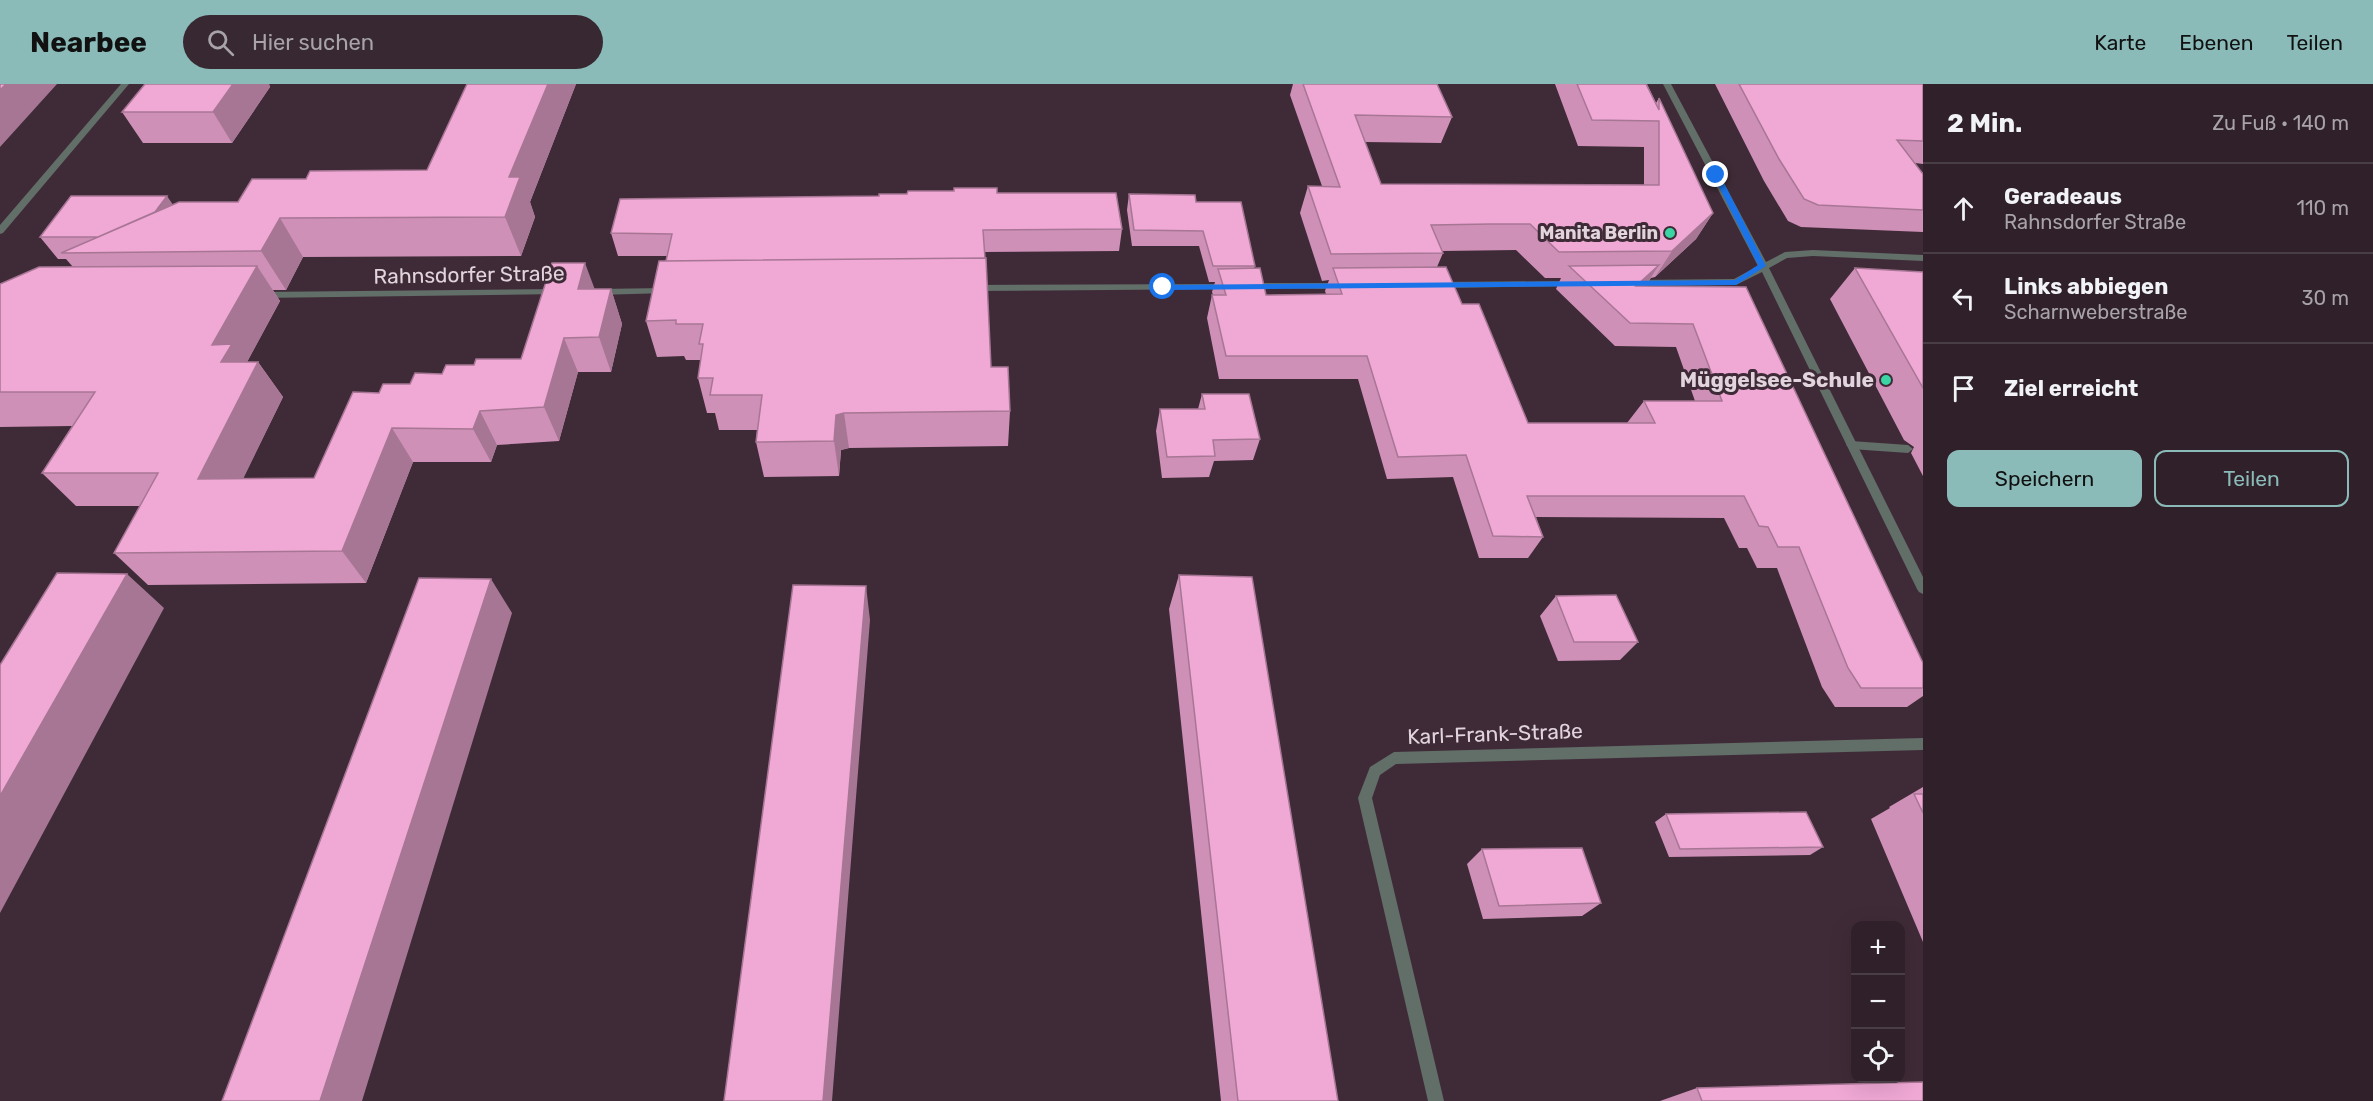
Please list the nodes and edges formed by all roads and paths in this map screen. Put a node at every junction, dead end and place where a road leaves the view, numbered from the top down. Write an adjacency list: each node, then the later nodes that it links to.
1 (125, 84): 3 (street)
2 (1667, 84): 5 (street)
3 (0, 231)
4 (1923, 258): 5 (street)
5 (1762, 266): 7 (street); 15 (street)
6 (1588, 284): 8 (street)
7 (1622, 284)
8 (1429, 285)
9 (1348, 286): 10 (street)
10 (962, 288)
11 (677, 291): 13 (street, Rahnsdorfer Straße)
12 (569, 292): 14 (street, Rahnsdorfer Straße)
13 (581, 292)
14 (249, 295)
15 (1851, 445): 16 (street); 17 (street)
16 (1908, 449)
17 (1923, 589)
18 (1923, 744): 19 (street, Karl-Frank-Straße)
19 (1436, 1101)

